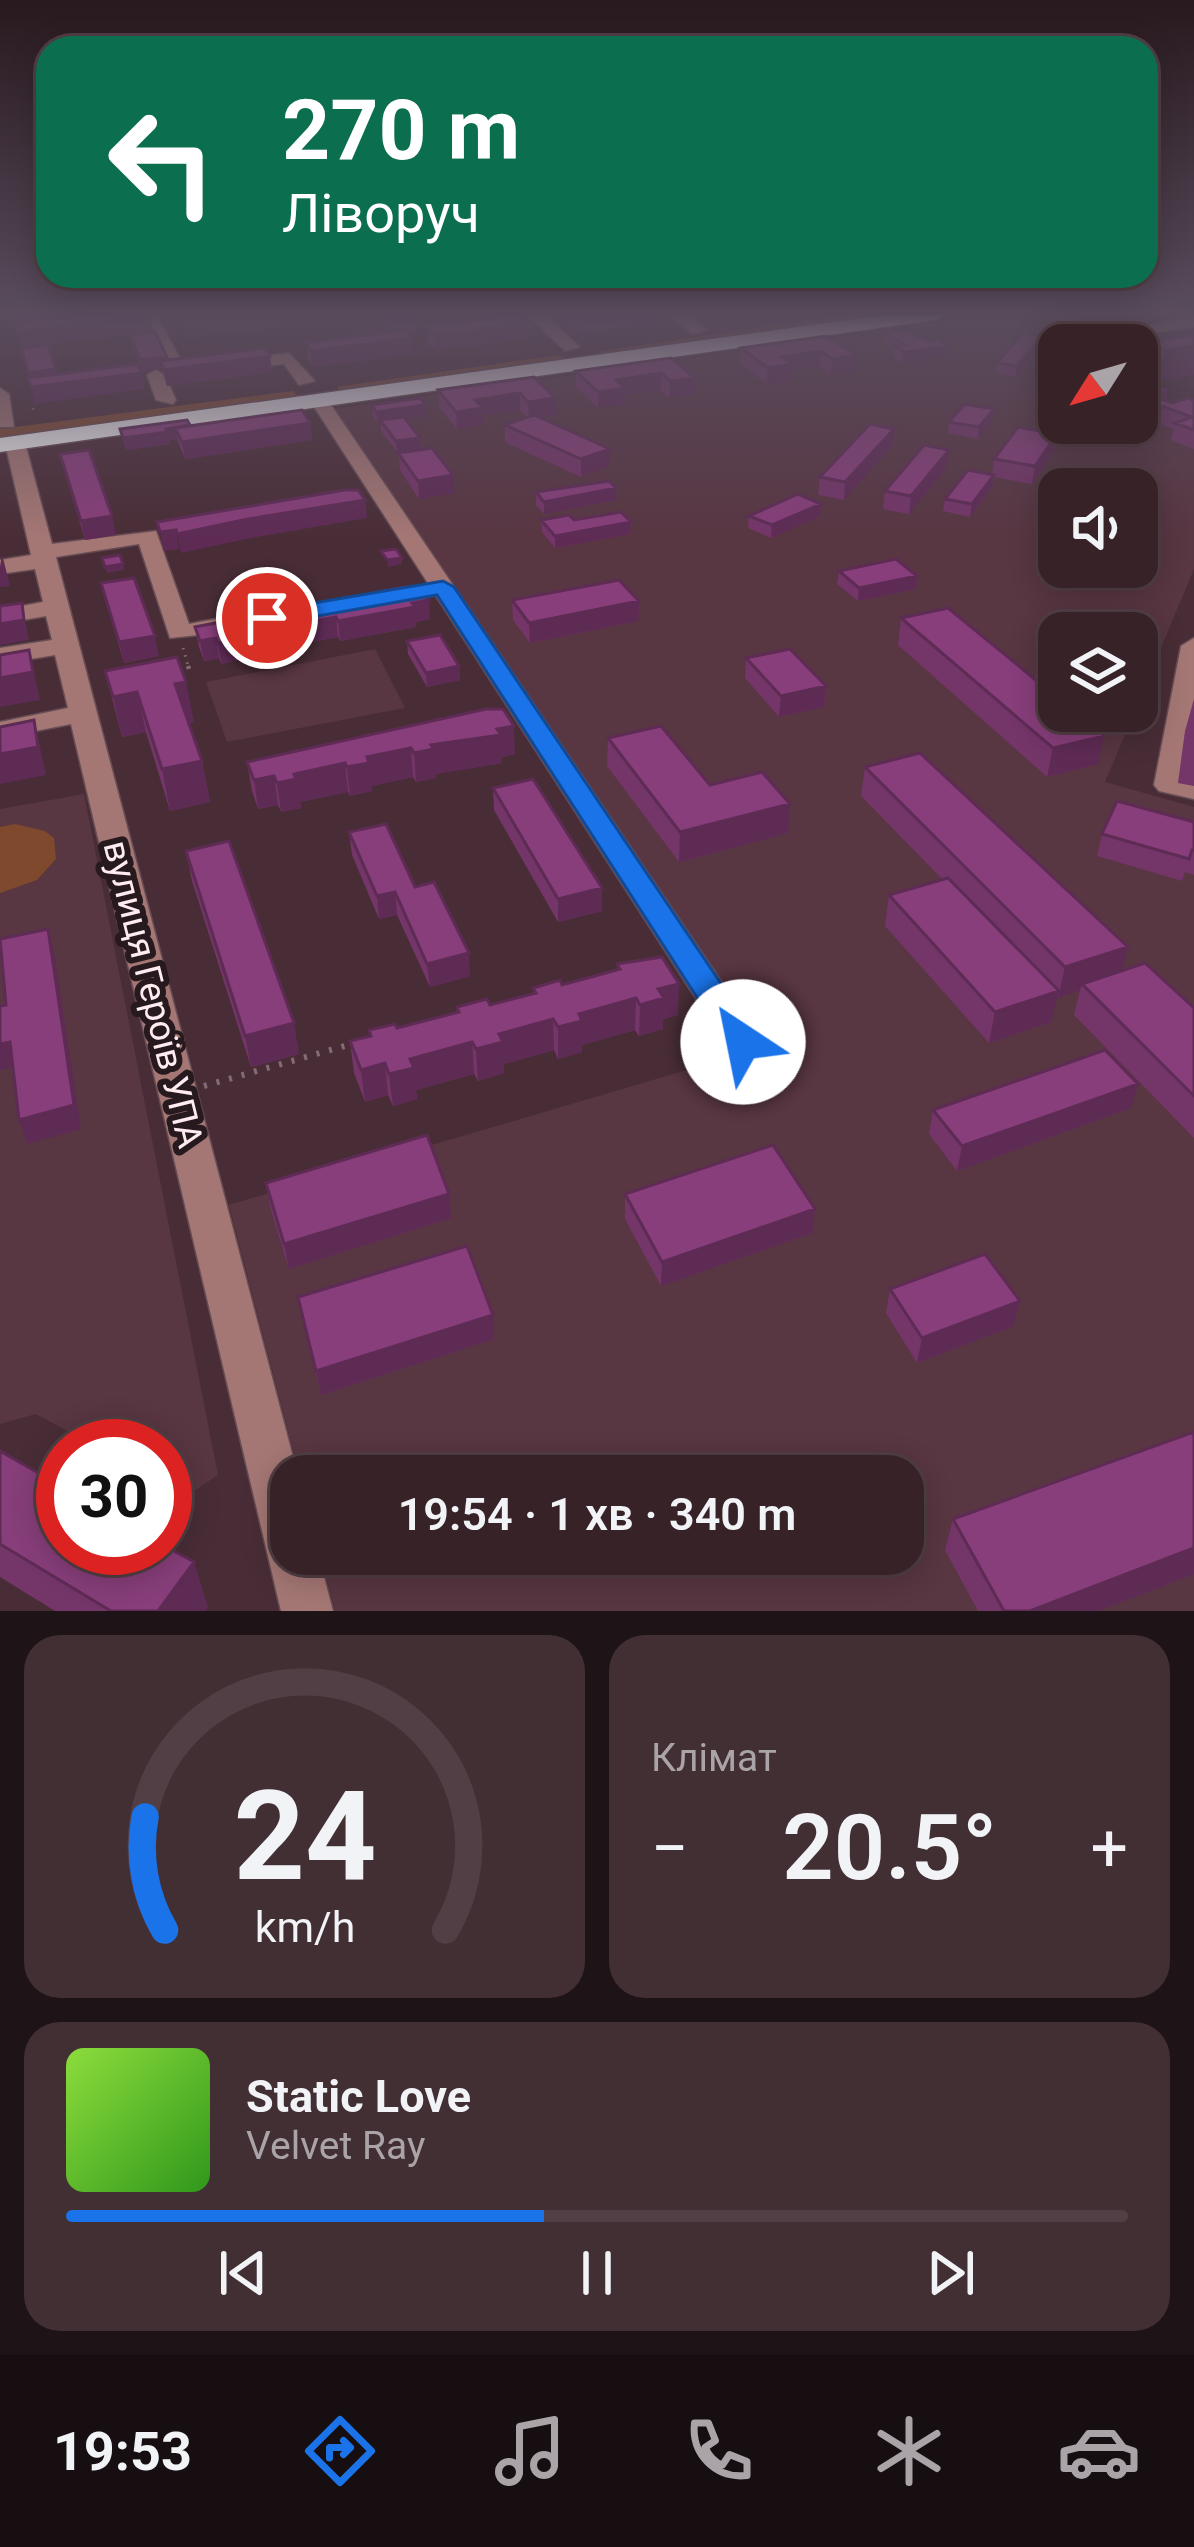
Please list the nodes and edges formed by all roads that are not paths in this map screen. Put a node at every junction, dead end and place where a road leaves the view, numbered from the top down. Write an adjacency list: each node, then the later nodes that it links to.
1 (162, 389): 5 (street)
2 (318, 389): 3 (highway)
3 (312, 390): 5 (highway); 6 (highway); 18 (street)
4 (0, 394): 6 (street, вулиця Героїв УПА)
5 (166, 400): 6 (highway)
6 (5, 434): 7 (street, вулиця Героїв УПА)
7 (45, 556): 8 (street); 9 (street, вулиця Героїв УПА); 11 (street)
8 (0, 568)
9 (58, 608): 10 (street); 12 (street, вулиця Героїв УПА)
10 (0, 617)
11 (267, 618)
12 (68, 645): 14 (street); 15 (street, вулиця Героїв УПА)
13 (1194, 646): 17 (street)
14 (0, 656)
15 (84, 713): 16 (street); 19 (street, вулиця Героїв УПА)
16 (0, 730)
17 (1194, 790)
18 (743, 1042)
19 (270, 1461)
20 (298, 1575): 21 (street, вулиця Героїв УПА)
21 (307, 1611)

